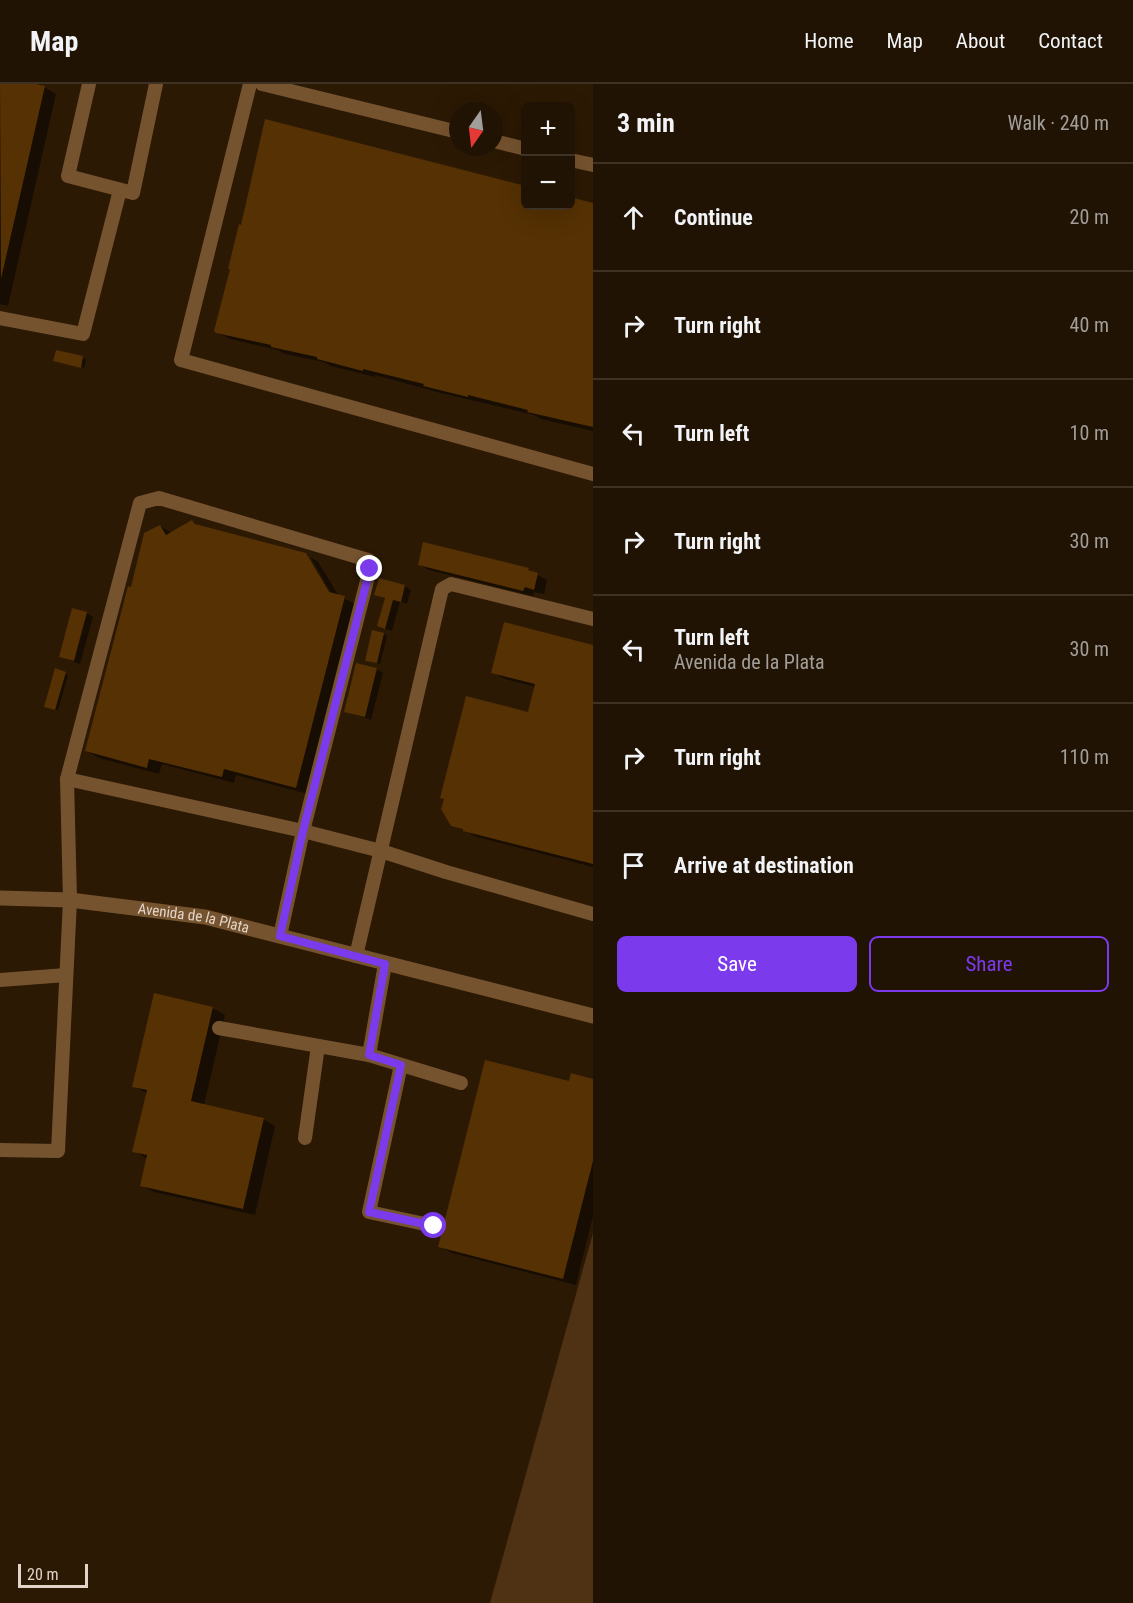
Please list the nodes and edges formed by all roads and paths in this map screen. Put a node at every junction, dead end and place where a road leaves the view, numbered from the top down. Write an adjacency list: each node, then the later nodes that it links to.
1 (89, 84): 10 (lane)
2 (156, 84): 10 (lane)
3 (250, 84): 12 (lane)
4 (262, 84): 5 (lane)
5 (449, 130)
6 (503, 143): 7 (lane)
7 (521, 148)
8 (575, 161): 9 (lane)
9 (593, 165)
10 (120, 189): 11 (lane)
11 (0, 318)
12 (593, 474)
13 (593, 619): 16 (lane)
14 (67, 779): 15 (lane); 15 (lane); 18 (lane)
15 (303, 831): 16 (lane); 20 (lane)
16 (381, 851): 19 (lane); 21 (lane)
17 (0, 898): 18 (street, Avenida de la Plata)
18 (70, 900): 20 (street, Avenida de la Plata); 23 (lane)
19 (593, 914)
20 (280, 936): 21 (street, Avenida de la Plata)
21 (356, 956): 22 (street, Avenida de la Plata)
22 (385, 964): 25 (street, Avenida de la Plata); 28 (lane)
23 (66, 975): 24 (lane); 32 (lane)
24 (0, 980)
25 (593, 1016)
26 (219, 1028): 27 (lane)
27 (318, 1046): 28 (lane); 31 (lane)
28 (369, 1055): 29 (lane)
29 (401, 1065): 30 (lane); 33 (lane)
30 (461, 1083)
31 (305, 1138)
32 (0, 1150)
33 (434, 1226)

